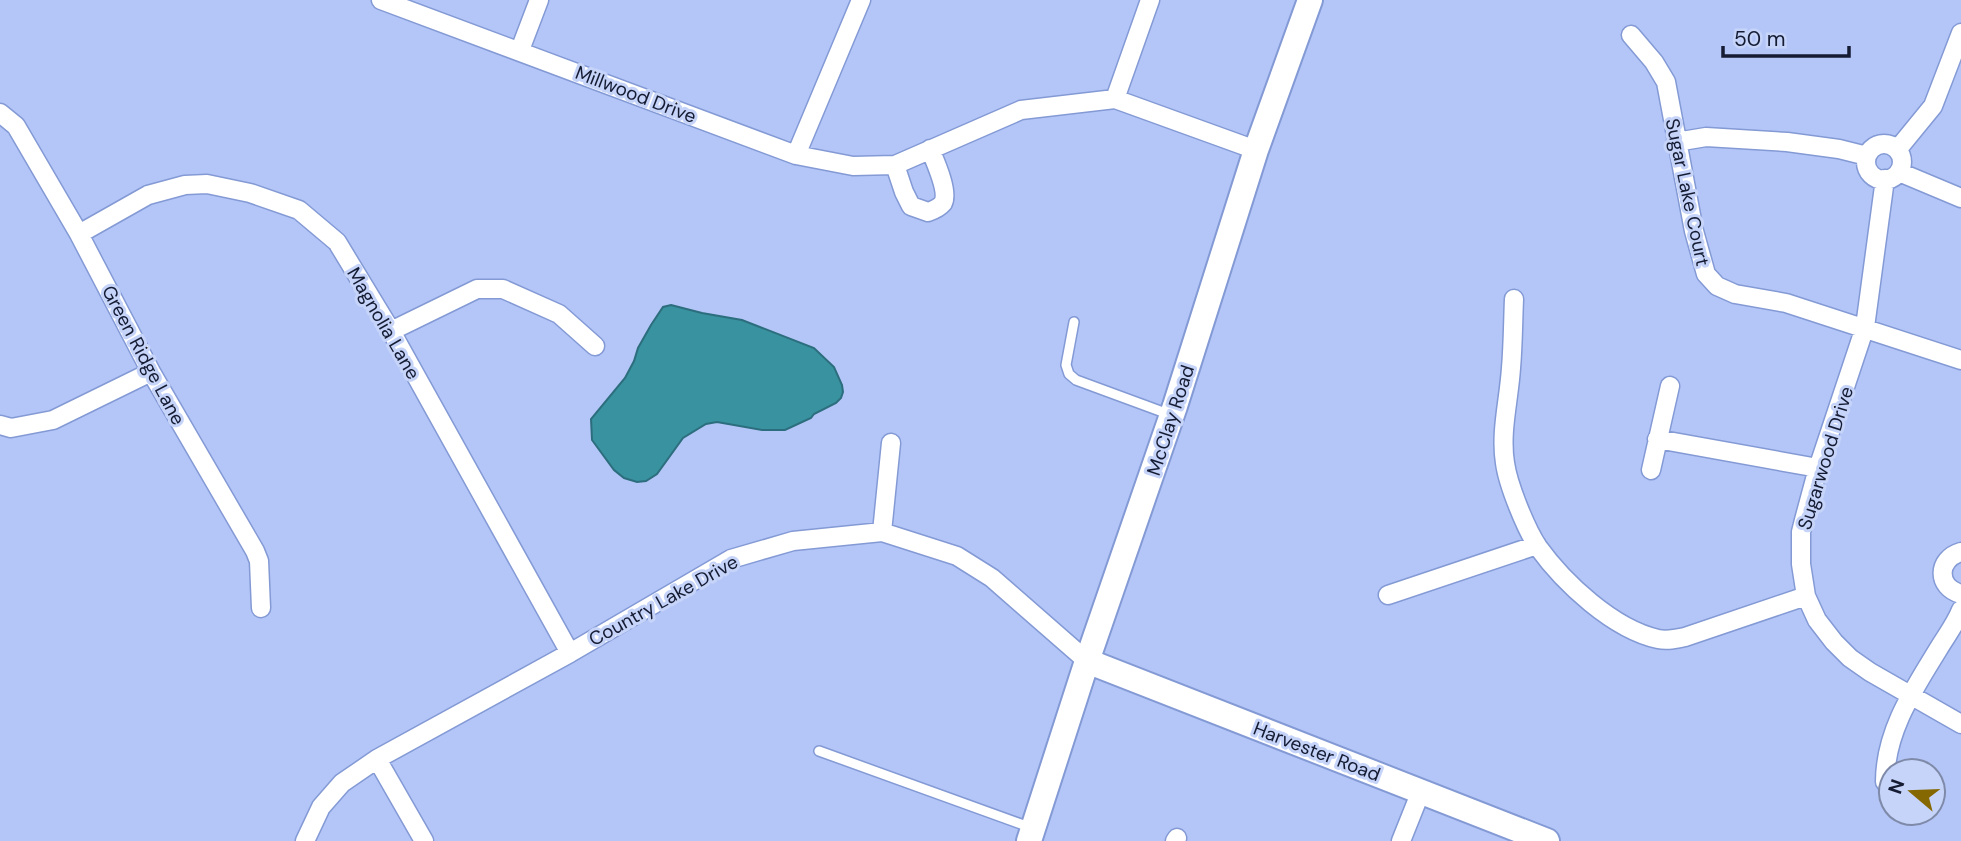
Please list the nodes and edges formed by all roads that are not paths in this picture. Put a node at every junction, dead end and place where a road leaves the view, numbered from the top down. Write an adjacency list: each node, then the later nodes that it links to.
1 (381, 0): 8 (street, Millwood Drive)
2 (539, 0): 8 (street)
3 (860, 0): 15 (street)
4 (1150, 0): 9 (street)
5 (1310, 0): 13 (main road, McClay Road)
6 (1961, 33): 14 (street)
7 (1630, 35): 11 (street, Sugar Lake Court)
8 (520, 50): 15 (street, Millwood Drive)
9 (1115, 99): 12 (street, Millwood Drive); 13 (street, Millwood Drive)
10 (0, 113): 20 (street, Green Ridge Lane)
11 (1676, 142): 16 (street); 23 (street, Sugar Lake Court)
12 (930, 149): 17 (street, Millwood Drive); 17 (street)
13 (1256, 150): 29 (main road, McClay Road)
14 (1898, 150): 16 (street); 18 (street)
15 (796, 155): 17 (street, Millwood Drive)
16 (1867, 156): 18 (street)
17 (895, 165)
18 (1892, 176): 19 (street); 23 (street, Sugarwood Drive)
19 (1961, 198)
20 (79, 234): 24 (street, Magnolia Lane); 27 (street, Green Ridge Lane)
21 (1514, 299): 36 (street)
22 (1074, 322): 29 (lane)
23 (1865, 327): 26 (street, Sugar Lake Court); 33 (street, Sugarwood Drive)
24 (391, 331): 25 (street); 43 (street, Magnolia Lane)
25 (595, 346)
26 (1961, 360)
27 (151, 372): 30 (street); 41 (street, Green Ridge Lane)
28 (1670, 386): 31 (street)
29 (1172, 415): 44 (main road, McClay Road)
30 (0, 425)
31 (1657, 439): 33 (street); 34 (street)
32 (891, 443): 35 (street)
33 (1818, 468): 40 (street, Sugarwood Drive)
34 (1651, 470)
35 (882, 532): 43 (street, Country Lake Drive); 44 (street, Country Lake Drive)
36 (1537, 545): 39 (street); 40 (street)
37 (1961, 552): 38 (street)
38 (1961, 594)
39 (1388, 595)
40 (1806, 596): 45 (street, Sugarwood Drive)
41 (261, 608)
42 (1961, 610): 45 (street)
43 (570, 653): 49 (street, Country Lake Drive)
44 (1087, 661): 50 (main road, Harvester Road); 51 (main road, McClay Road)
45 (1911, 695): 46 (street, Sugarwood Drive); 48 (street)
46 (1961, 724)
47 (819, 751): 51 (lane)
48 (1887, 757)
49 (377, 760): 52 (street, Country Lake Drive); 53 (street)
50 (1420, 791): 54 (street); 55 (main road, Harvester Road)
51 (1031, 835)
52 (305, 841)
53 (424, 841)
54 (1401, 841)
55 (1547, 841)

